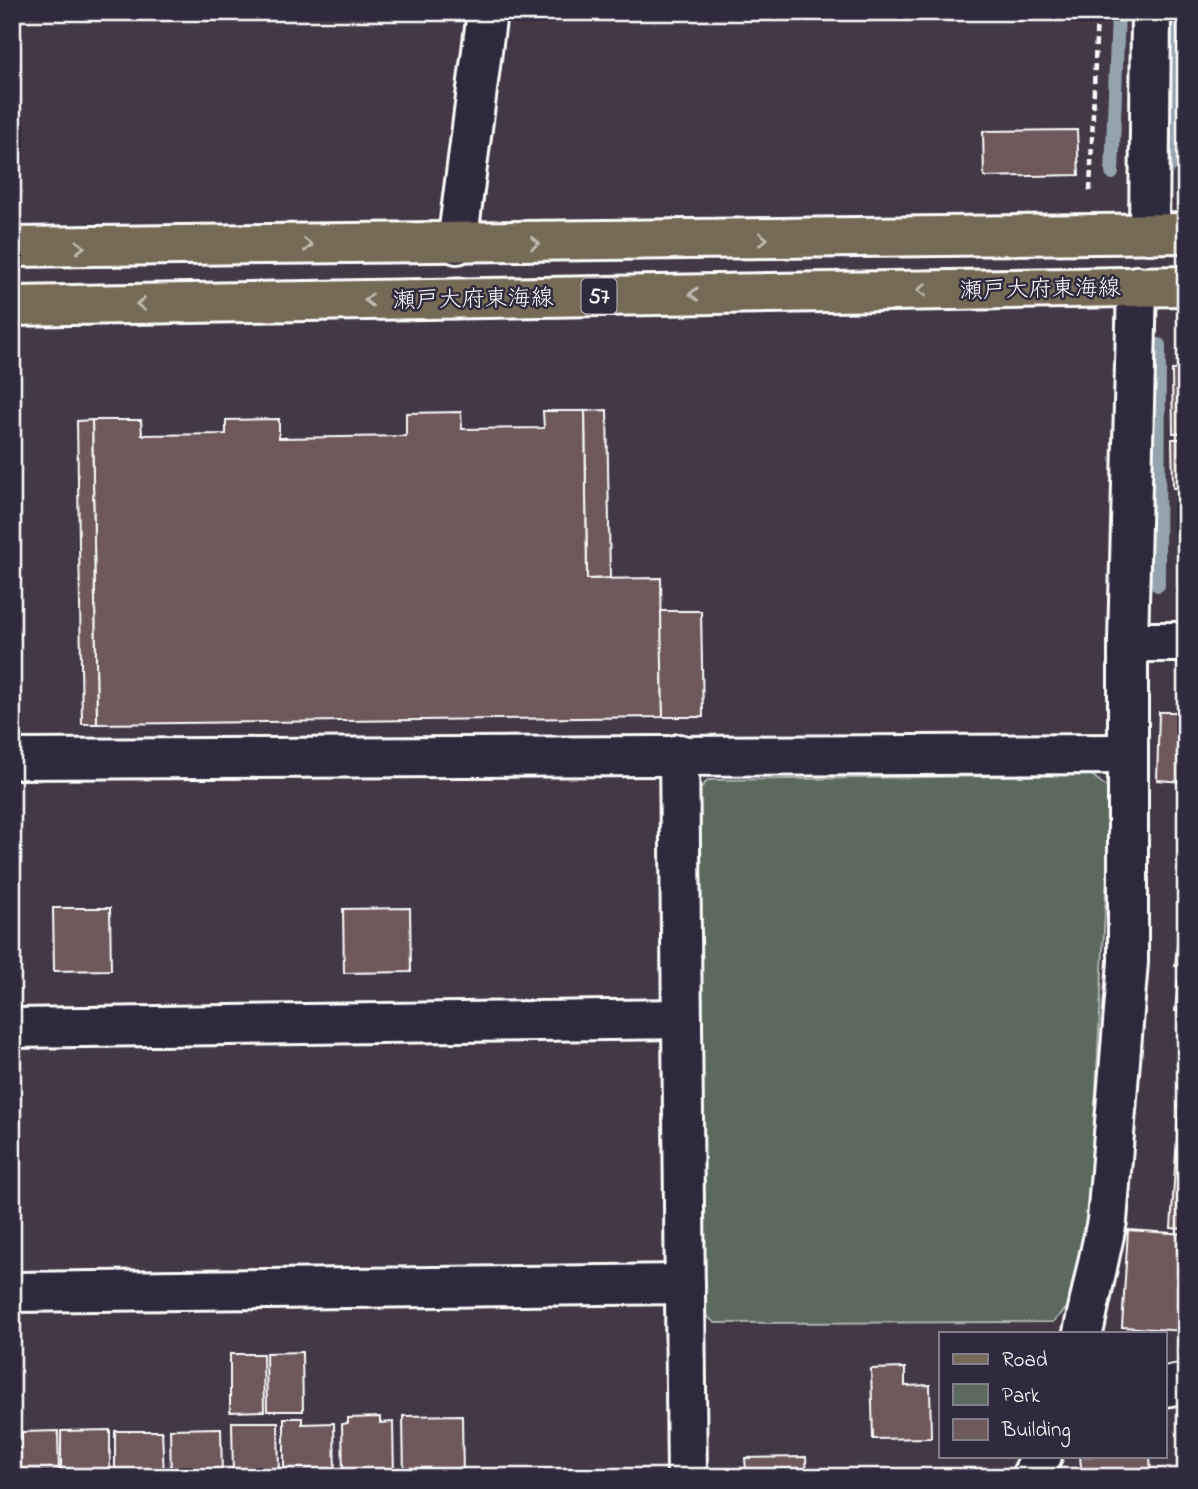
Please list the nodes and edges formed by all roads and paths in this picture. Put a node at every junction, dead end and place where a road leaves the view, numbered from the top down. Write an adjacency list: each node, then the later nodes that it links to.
1 (487, 12): 6 (street)
2 (1097, 12): 4 (path)
3 (1151, 12): 5 (street)
4 (1089, 234): 5 (main road); 6 (main road, one-way to 4)
5 (1168, 234)
6 (457, 244): 7 (main road, one-way to 6)
7 (12, 247)
8 (1137, 286): 9 (main road, 瀬戸大府東海線 / 57); 10 (main road, 瀬戸大府東海線 / 57, one-way to 10); 11 (street)
9 (1186, 286)
10 (12, 306)
11 (1128, 642): 12 (street); 14 (street)
12 (1186, 642)
13 (679, 754): 14 (street); 15 (street); 16 (street)
14 (1128, 754): 20 (street)
15 (12, 759)
16 (682, 1019): 17 (street); 18 (street)
17 (12, 1028)
18 (685, 1284): 19 (street); 24 (street)
19 (12, 1292)
20 (1083, 1332)
21 (1186, 1383): 22 (street)
22 (1166, 1387)
23 (1041, 1458): 25 (street)
24 (687, 1477)
25 (1031, 1477)

